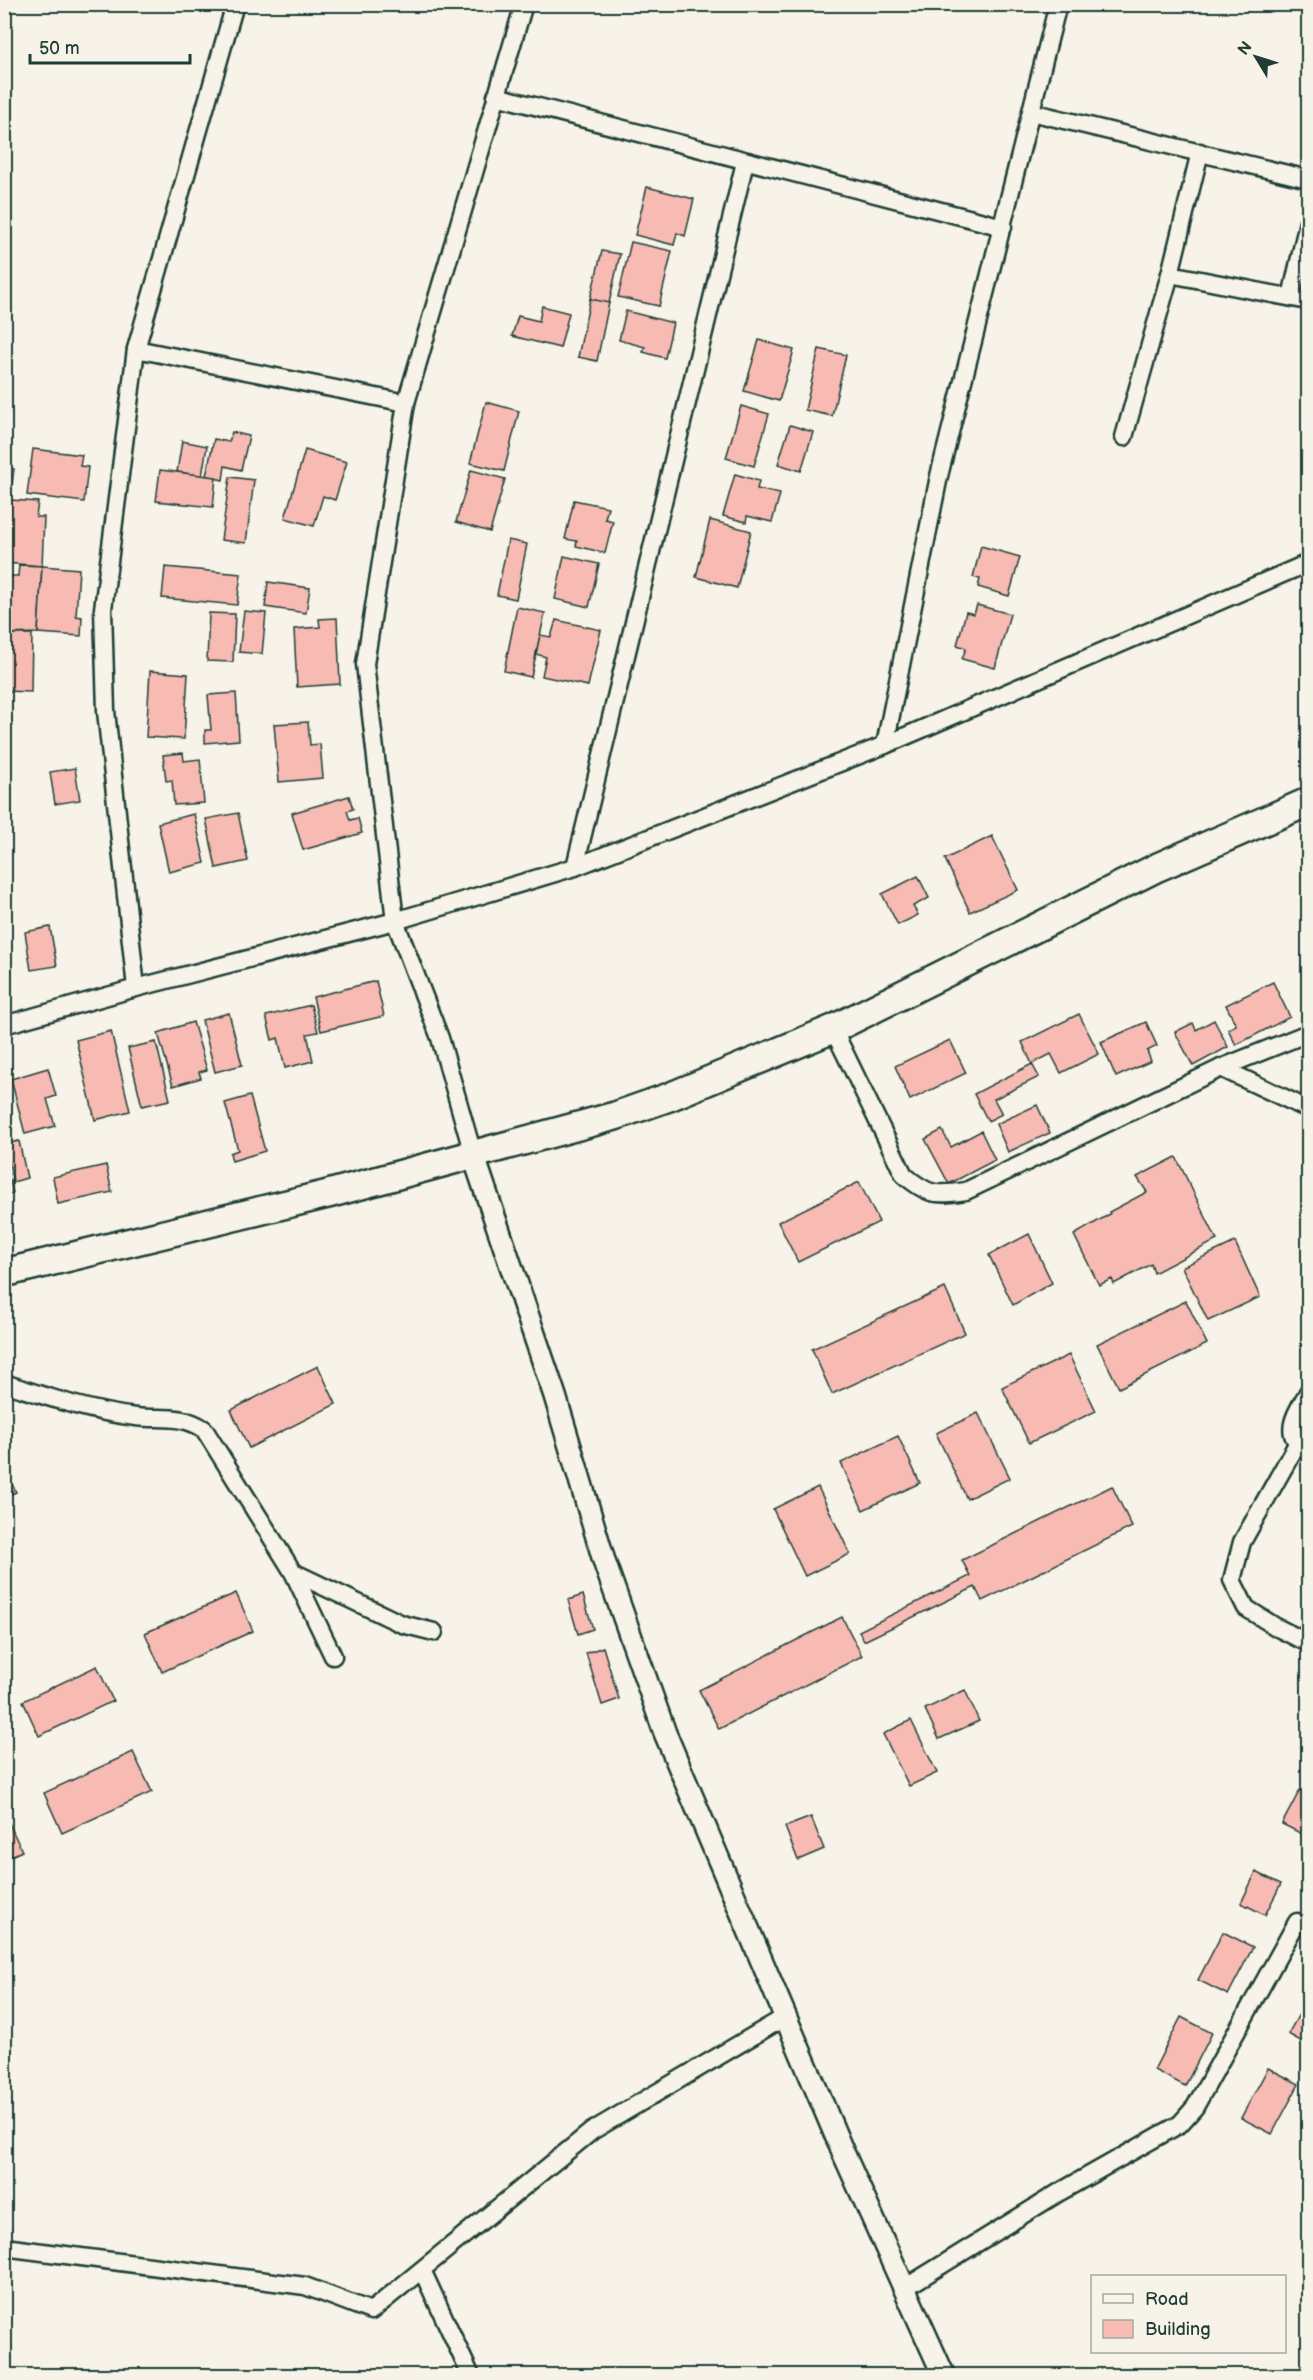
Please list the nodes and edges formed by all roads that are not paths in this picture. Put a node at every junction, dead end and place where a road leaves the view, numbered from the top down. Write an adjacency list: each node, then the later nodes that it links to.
1 (235, 4): 14 (street)
2 (524, 4): 4 (street)
3 (1058, 4): 5 (street)
4 (496, 96): 7 (street); 15 (street)
5 (1031, 112): 6 (street); 10 (street)
6 (1200, 152): 8 (street); 11 (street)
7 (745, 162): 10 (street); 20 (street)
8 (1308, 179)
9 (1308, 222): 12 (street)
10 (1003, 227): 18 (street)
11 (1170, 274): 12 (street); 16 (street)
12 (1291, 297): 13 (street)
13 (1308, 301)
14 (136, 349): 15 (street); 22 (street)
15 (406, 404): 21 (street)
16 (1124, 437)
17 (1308, 563): 18 (street)
18 (885, 745): 20 (street)
19 (1308, 802): 24 (main road)
20 (575, 867): 21 (street)
21 (396, 921): 22 (street); 28 (street)
22 (136, 988): 23 (street)
23 (4, 1025)
24 (833, 1029): 26 (street); 28 (main road)
25 (1308, 1033): 26 (street)
26 (1221, 1068): 27 (street)
27 (1308, 1109)
28 (473, 1154): 29 (main road); 38 (street)
29 (4, 1273)
30 (4, 1383): 33 (street)
31 (1308, 1392): 32 (street)
32 (1303, 1447): 35 (street)
33 (293, 1572): 34 (street); 36 (street)
34 (434, 1632)
35 (1308, 1643)
36 (333, 1656)
37 (1297, 1922): 41 (street)
38 (785, 2017): 40 (street); 41 (street)
39 (4, 2247): 40 (street)
40 (422, 2270): 42 (street)
41 (903, 2289): 43 (street)
42 (471, 2376)
43 (944, 2376)

